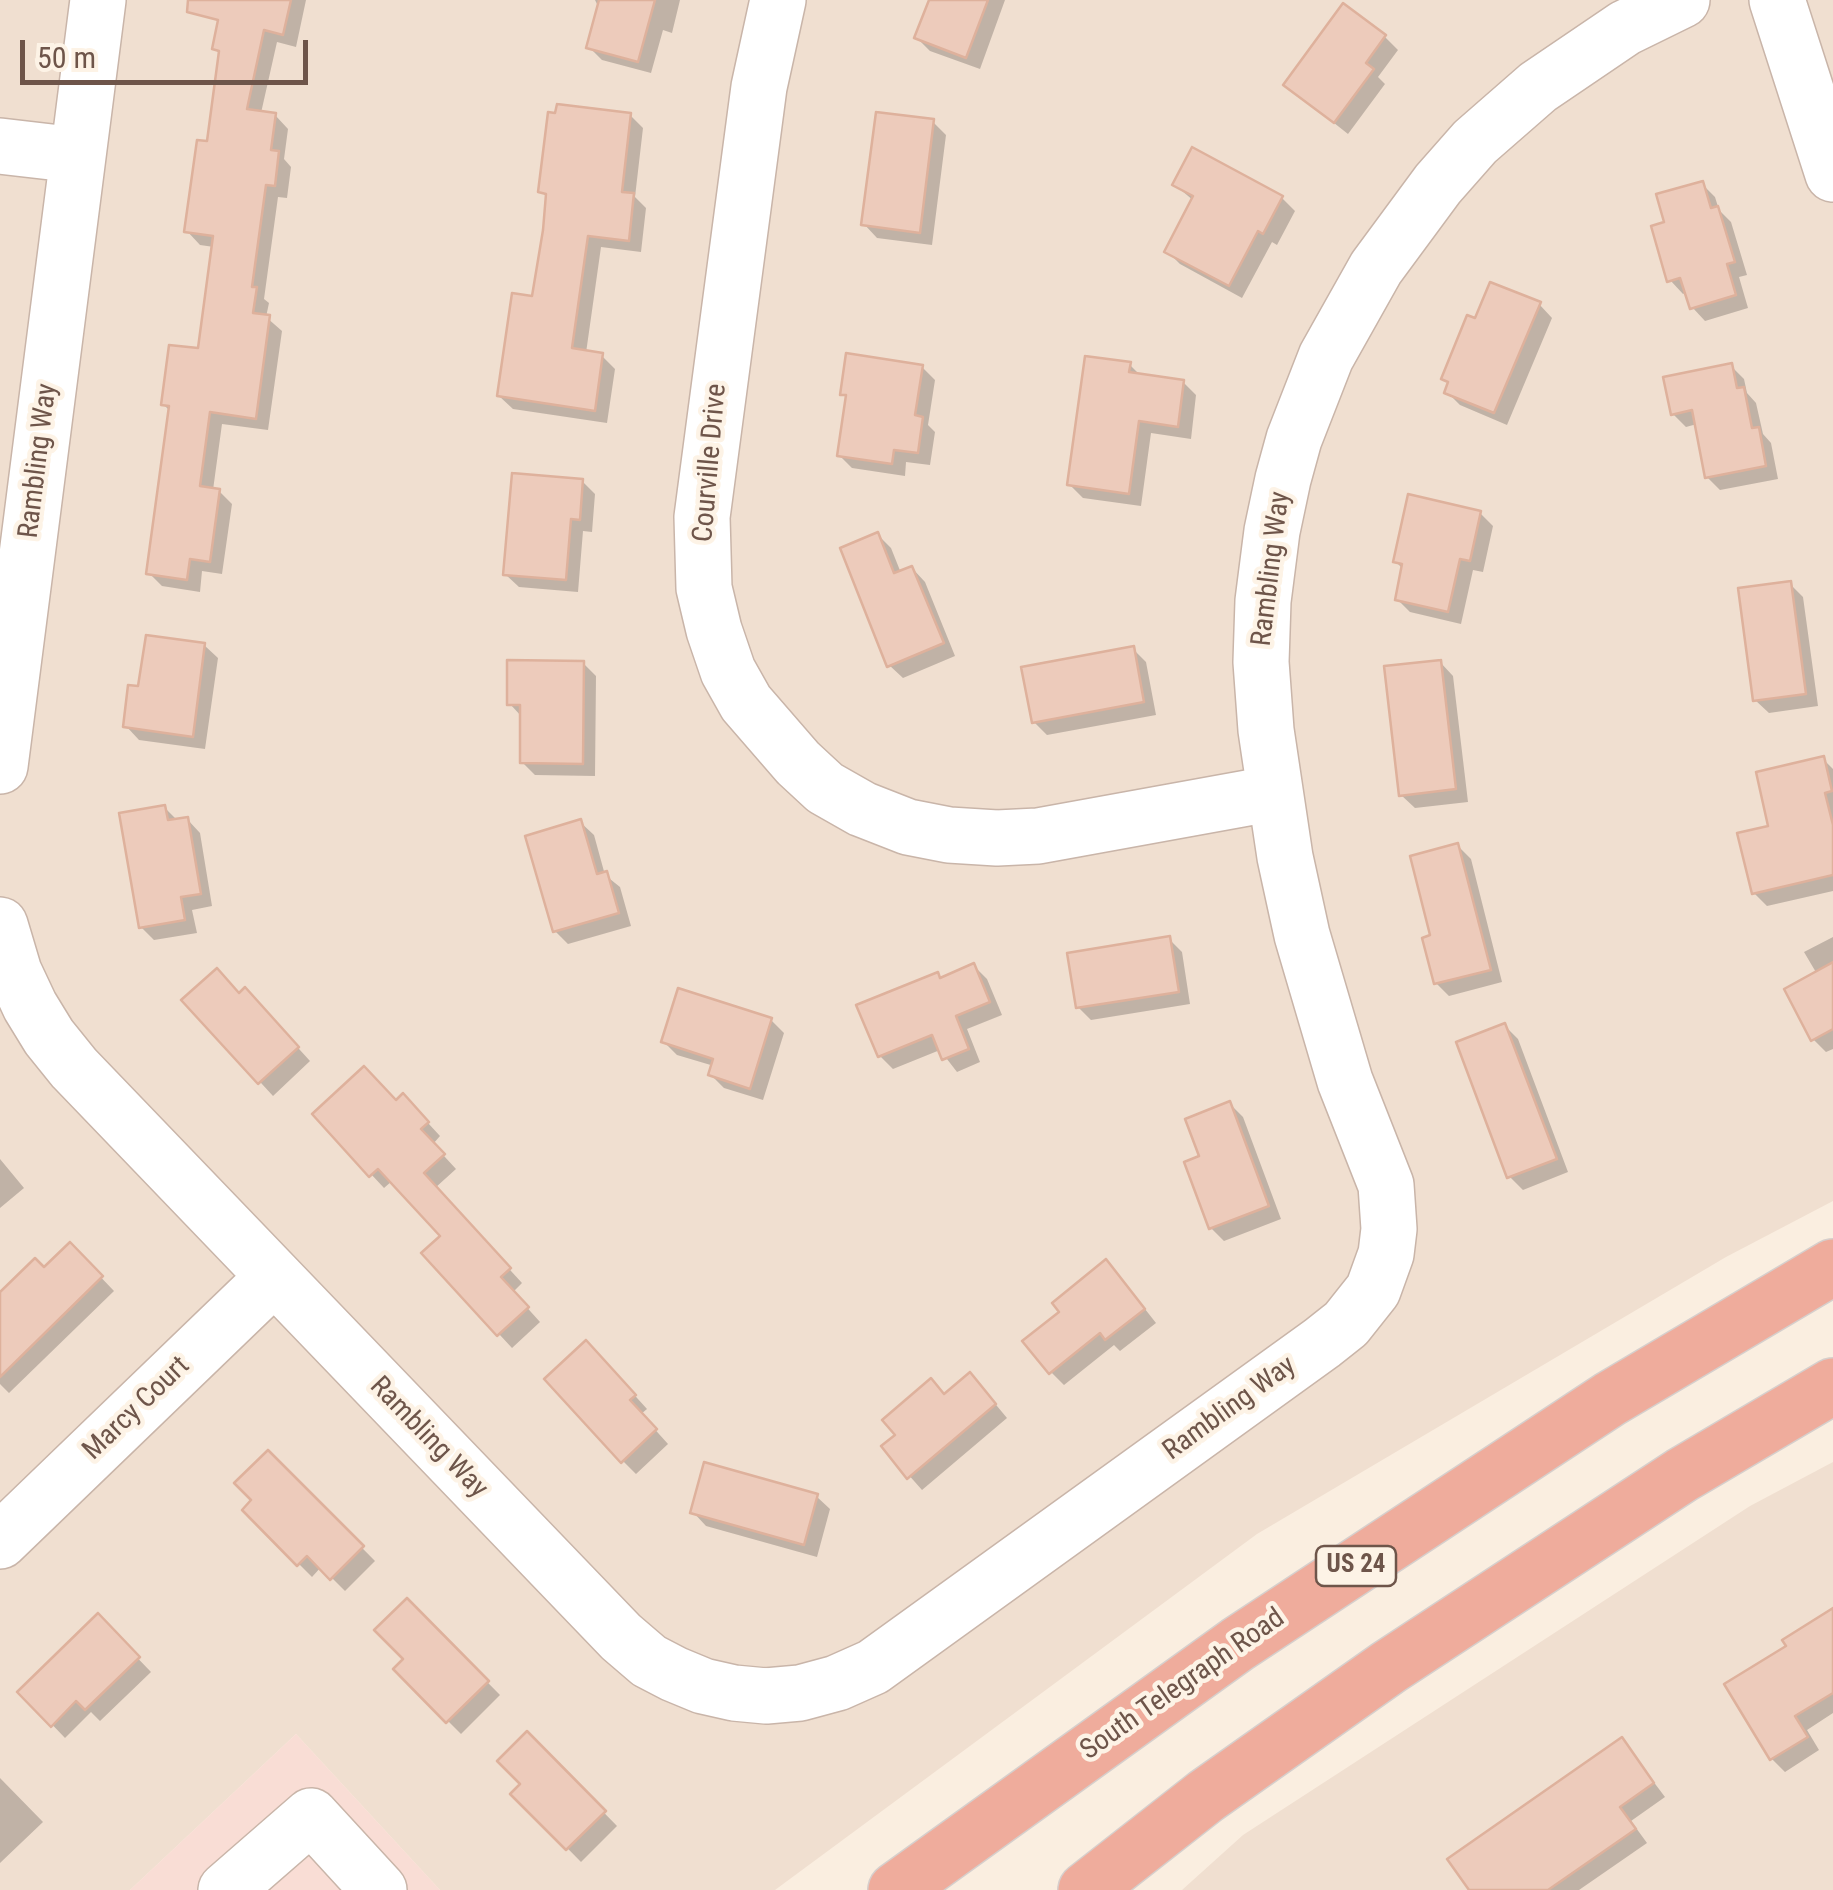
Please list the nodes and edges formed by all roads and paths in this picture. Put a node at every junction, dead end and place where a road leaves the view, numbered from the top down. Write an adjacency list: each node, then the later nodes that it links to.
1 (98, 0): 6 (street, Rambling Way)
2 (778, 0): 9 (street, Courville Drive)
3 (1682, 0): 9 (street, Rambling Way)
4 (1777, 0): 7 (street)
5 (0, 146): 6 (street)
6 (77, 155): 8 (street, Rambling Way)
7 (1833, 174)
8 (0, 766)
9 (1275, 794): 12 (street, Rambling Way)
10 (0, 925): 12 (street, Rambling Way)
11 (1833, 1268): 17 (highway, South Telegraph Road / US 24)
12 (274, 1277): 14 (street, Marcy Court)
13 (1833, 1386): 18 (highway)
14 (0, 1541)
15 (226, 1890): 16 (street)
16 (379, 1890)
17 (896, 1890)
18 (1086, 1890)

